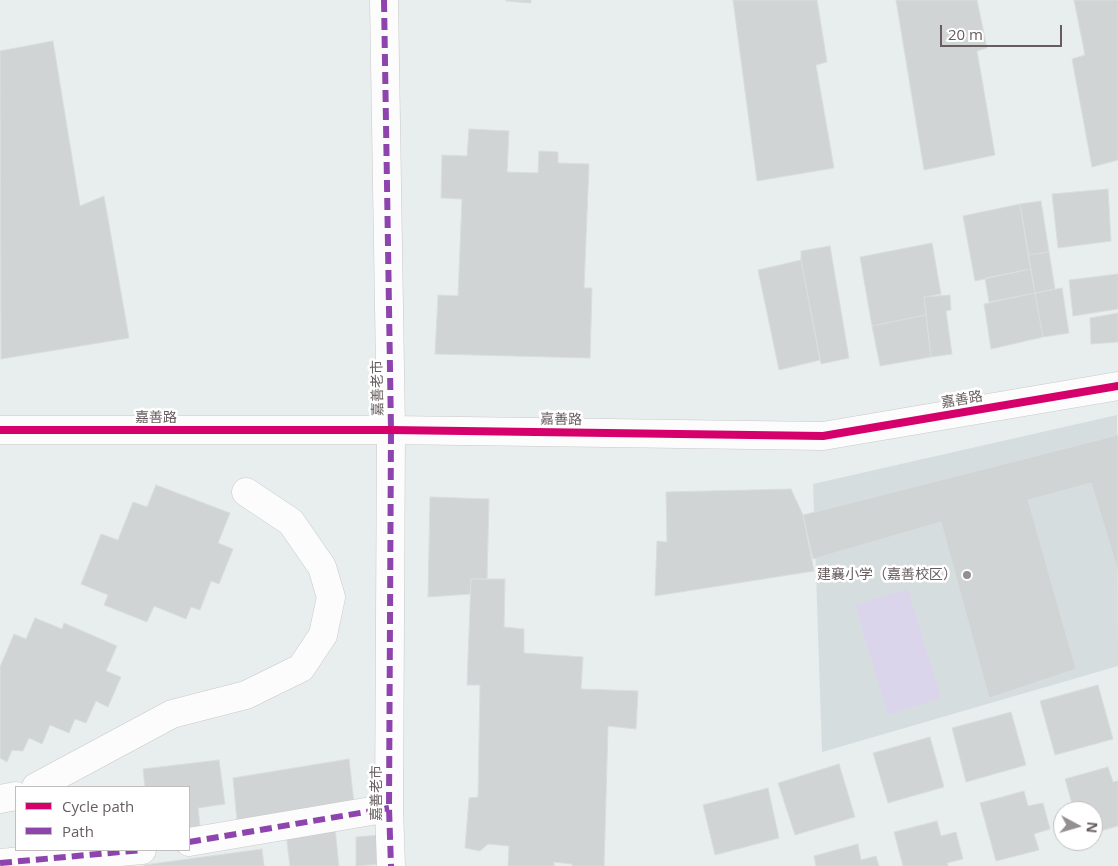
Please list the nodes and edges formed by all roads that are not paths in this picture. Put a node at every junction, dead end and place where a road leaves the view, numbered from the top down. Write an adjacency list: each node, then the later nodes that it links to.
1 (384, 0): 4 (street, 嘉善老市)
2 (1118, 386): 4 (street, 嘉善路)
3 (0, 430): 4 (street, 嘉善路)
4 (391, 430): 9 (street, 嘉善老市)
5 (246, 492): 6 (street)
6 (38, 786)
7 (15, 796): 8 (street)
8 (0, 799)
9 (389, 808): 10 (street); 13 (street, 嘉善老市)
10 (190, 842)
11 (131, 851): 12 (street)
12 (0, 863)
13 (391, 866)

